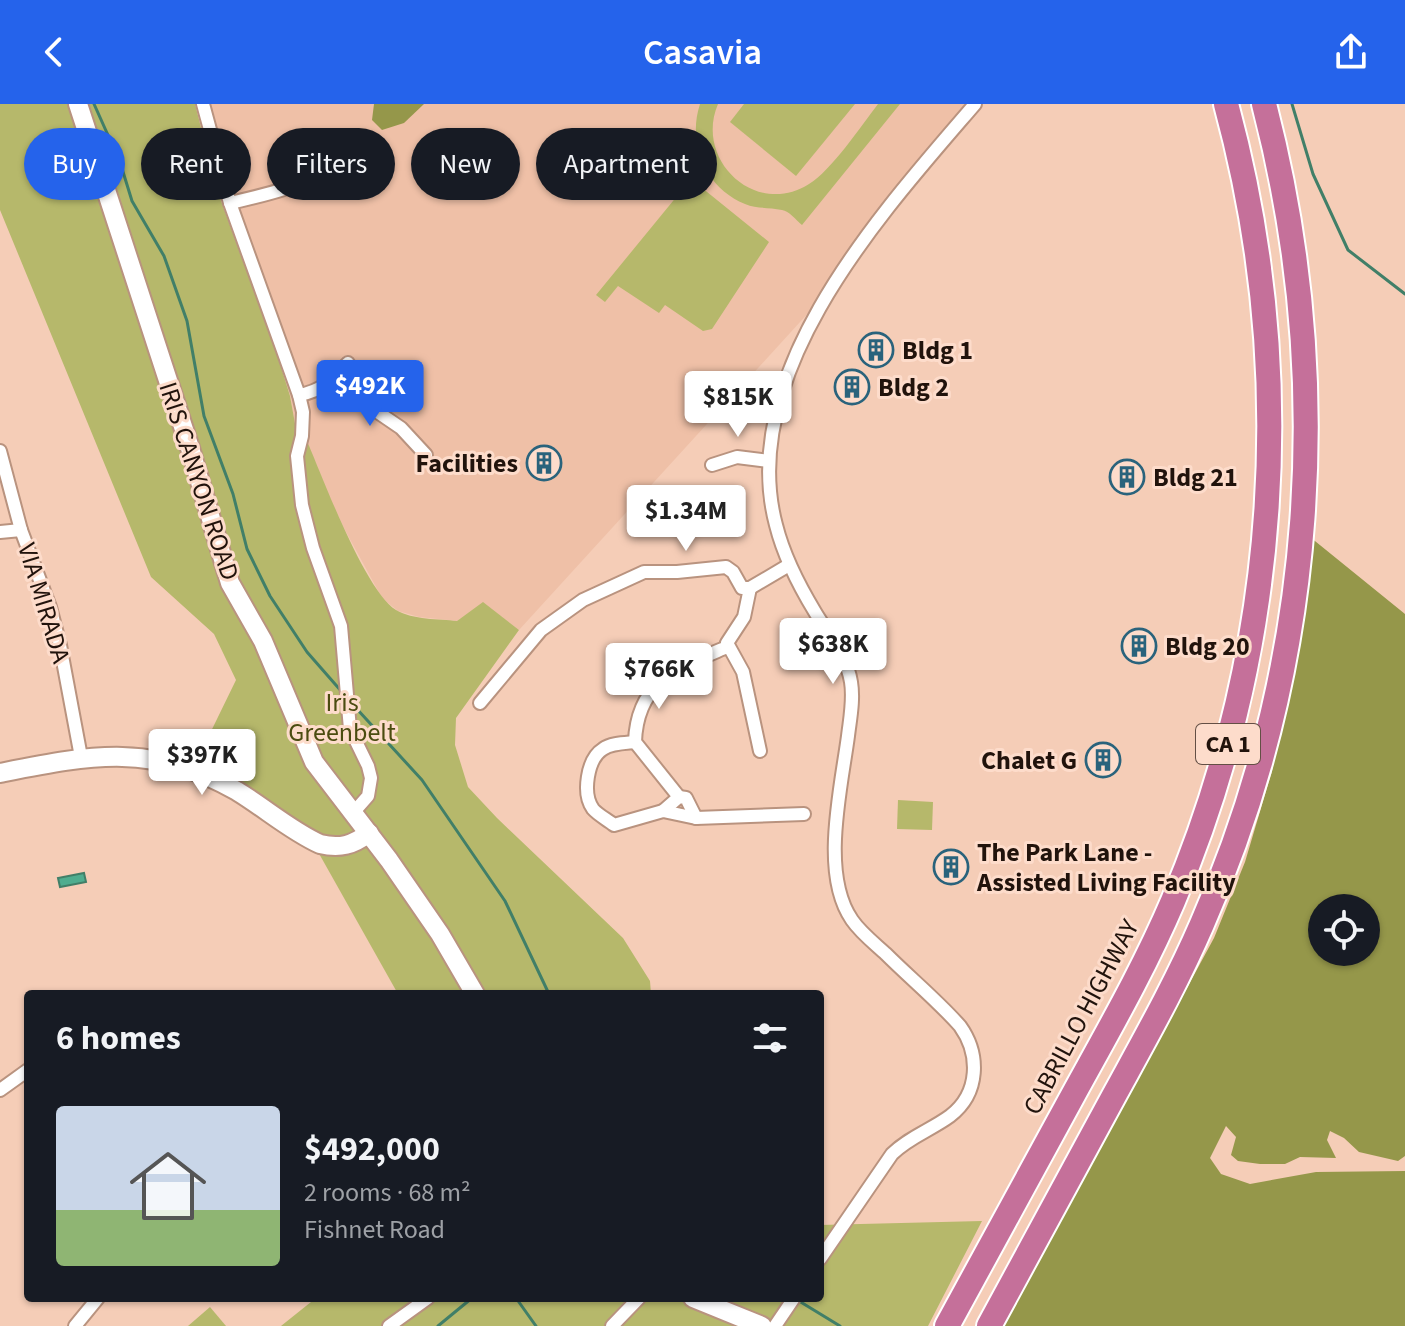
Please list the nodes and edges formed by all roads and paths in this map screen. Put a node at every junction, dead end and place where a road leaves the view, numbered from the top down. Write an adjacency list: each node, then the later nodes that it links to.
1 (78, 104): 27 (street, IRIS CANYON ROAD)
2 (203, 104): 7 (street)
3 (975, 104): 13 (street)
4 (1226, 104): 45 (highway, CABRILLO HIGHWAY / CA 1)
5 (1264, 104): 46 (highway, CA 1)
6 (267, 193): 7 (street)
7 (230, 203): 10 (street)
8 (348, 363): 9 (street)
9 (332, 381): 10 (street); 12 (street)
10 (299, 395): 27 (street)
11 (0, 451): 15 (street, VIA MIRADA)
12 (426, 455)
13 (769, 461): 14 (street); 17 (street)
14 (712, 465)
15 (21, 530): 16 (street); 23 (street, VIA MIRADA)
16 (0, 532)
17 (789, 565): 18 (street); 34 (street)
18 (750, 588): 19 (street); 20 (street)
19 (727, 647): 21 (street); 22 (street)
20 (480, 703)
21 (635, 742): 25 (street); 26 (street)
22 (760, 751)
23 (81, 757): 24 (street); 30 (street)
24 (0, 773)
25 (679, 797): 26 (street); 29 (street)
26 (663, 811): 29 (street)
27 (353, 813): 30 (street, IRIS CANYON ROAD)
28 (804, 814): 29 (street)
29 (696, 818)
30 (369, 833): 31 (street, IRIS CANYON ROAD)
31 (473, 990)
32 (24, 1073): 33 (street)
33 (0, 1090)
34 (824, 1253)
35 (95, 1302): 40 (street)
36 (422, 1302): 41 (street)
37 (635, 1302): 42 (street)
38 (703, 1302): 43 (street)
39 (791, 1302): 44 (street)
40 (75, 1326)
41 (389, 1326)
42 (612, 1326)
43 (762, 1326)
44 (775, 1326)
45 (947, 1326)
46 (989, 1326)

